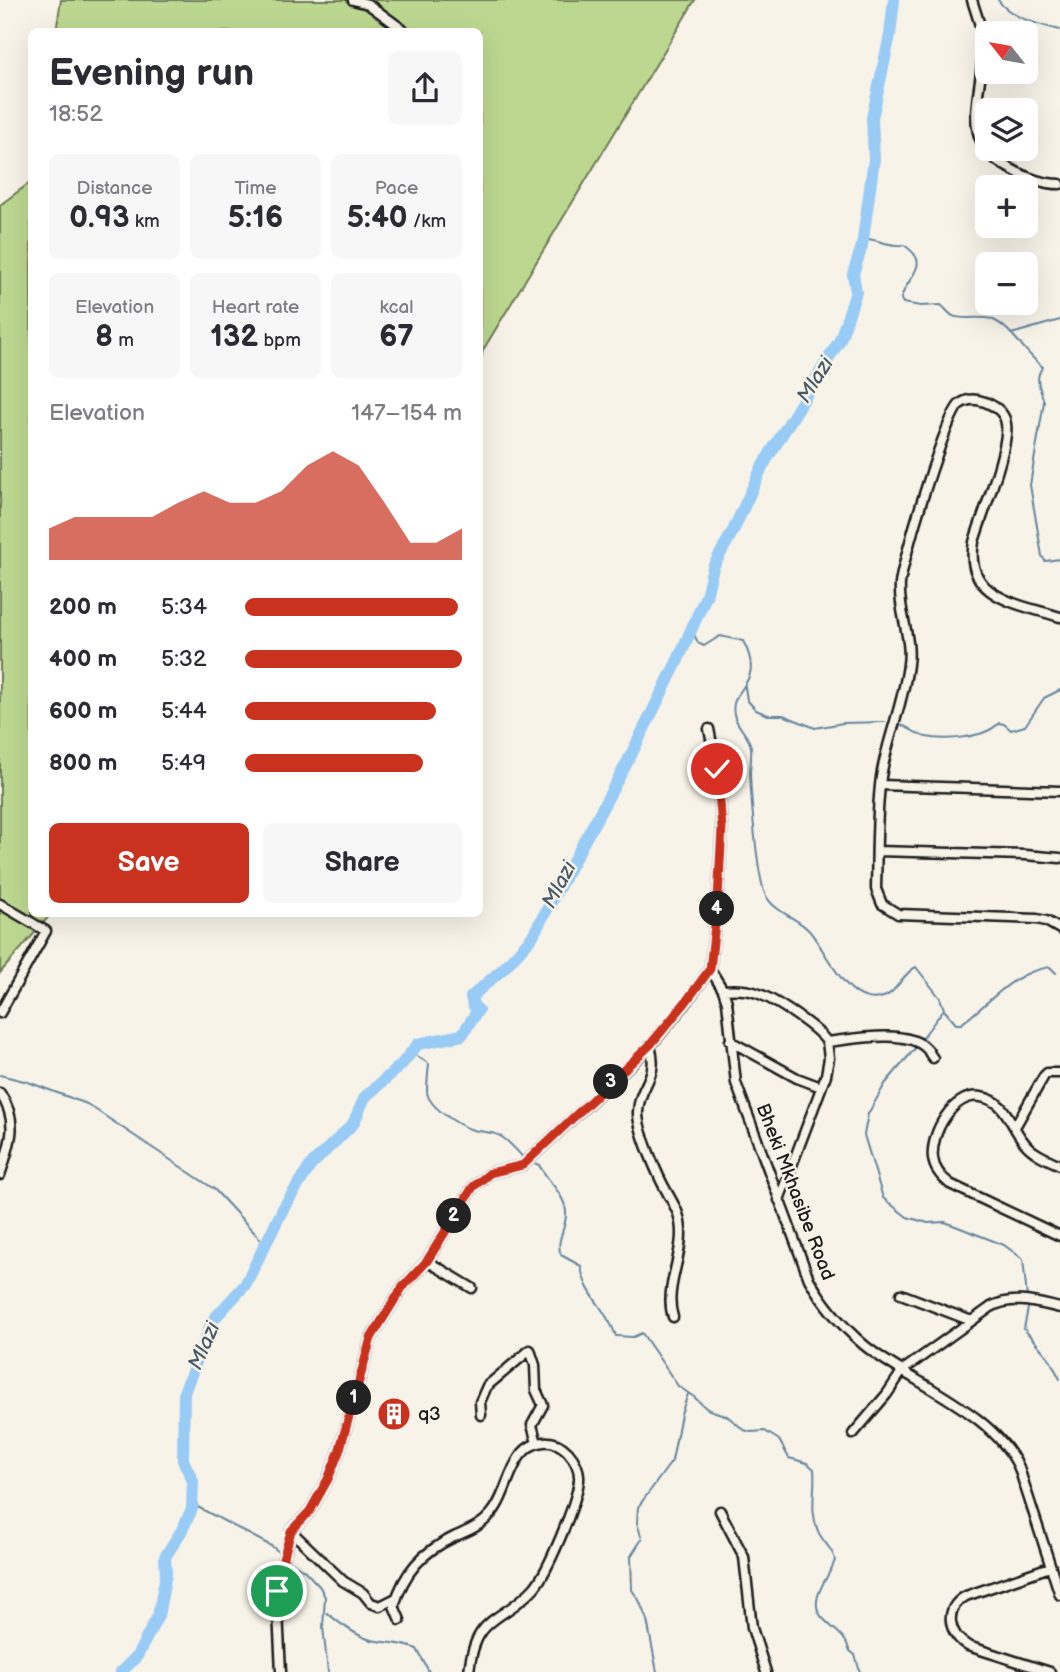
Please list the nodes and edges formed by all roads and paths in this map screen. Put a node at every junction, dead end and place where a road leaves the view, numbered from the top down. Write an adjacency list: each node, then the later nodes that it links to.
1 (353, 0): 3 (street)
2 (972, 0): 4 (street)
3 (401, 28)
4 (1060, 184)
5 (1060, 617): 7 (street)
6 (709, 729): 13 (street)
7 (880, 785): 8 (street); 9 (street)
8 (1060, 791)
9 (877, 851): 10 (street); 12 (street)
10 (1060, 858)
11 (0, 904): 15 (street)
12 (1060, 929)
13 (710, 969): 14 (street); 18 (street)
14 (723, 990): 16 (street, Bheki Mkhasibe Road); 17 (street)
15 (0, 1013)
16 (730, 1041): 21 (street); 26 (street, Bheki Mkhasibe Road)
17 (827, 1042): 19 (street); 21 (street)
18 (650, 1045): 28 (street); 32 (street)
19 (933, 1058)
20 (1060, 1073): 23 (street)
21 (821, 1087): 26 (street)
22 (0, 1093): 25 (street)
23 (1015, 1127): 24 (street); 27 (street)
24 (1060, 1165)
25 (0, 1175)
26 (779, 1200): 34 (street, Bheki Mkhasibe Road)
27 (1060, 1236)
28 (427, 1261): 29 (street); 39 (street)
29 (472, 1288)
30 (901, 1294): 33 (street)
31 (1060, 1308): 33 (street)
32 (673, 1317)
33 (970, 1321): 34 (street)
34 (903, 1370): 36 (street); 40 (street, Bheki Mkhasibe Road)
35 (481, 1415): 37 (street)
36 (853, 1434)
37 (537, 1443): 42 (street); 45 (street)
38 (720, 1511): 46 (street)
39 (291, 1533): 42 (street); 44 (street)
40 (1050, 1567): 41 (street, Bheki Mkhasibe Road); 47 (street)
41 (1060, 1595)
42 (396, 1598): 43 (street)
43 (400, 1620)
44 (281, 1672)
45 (469, 1672)
46 (766, 1672)
47 (1050, 1672)

